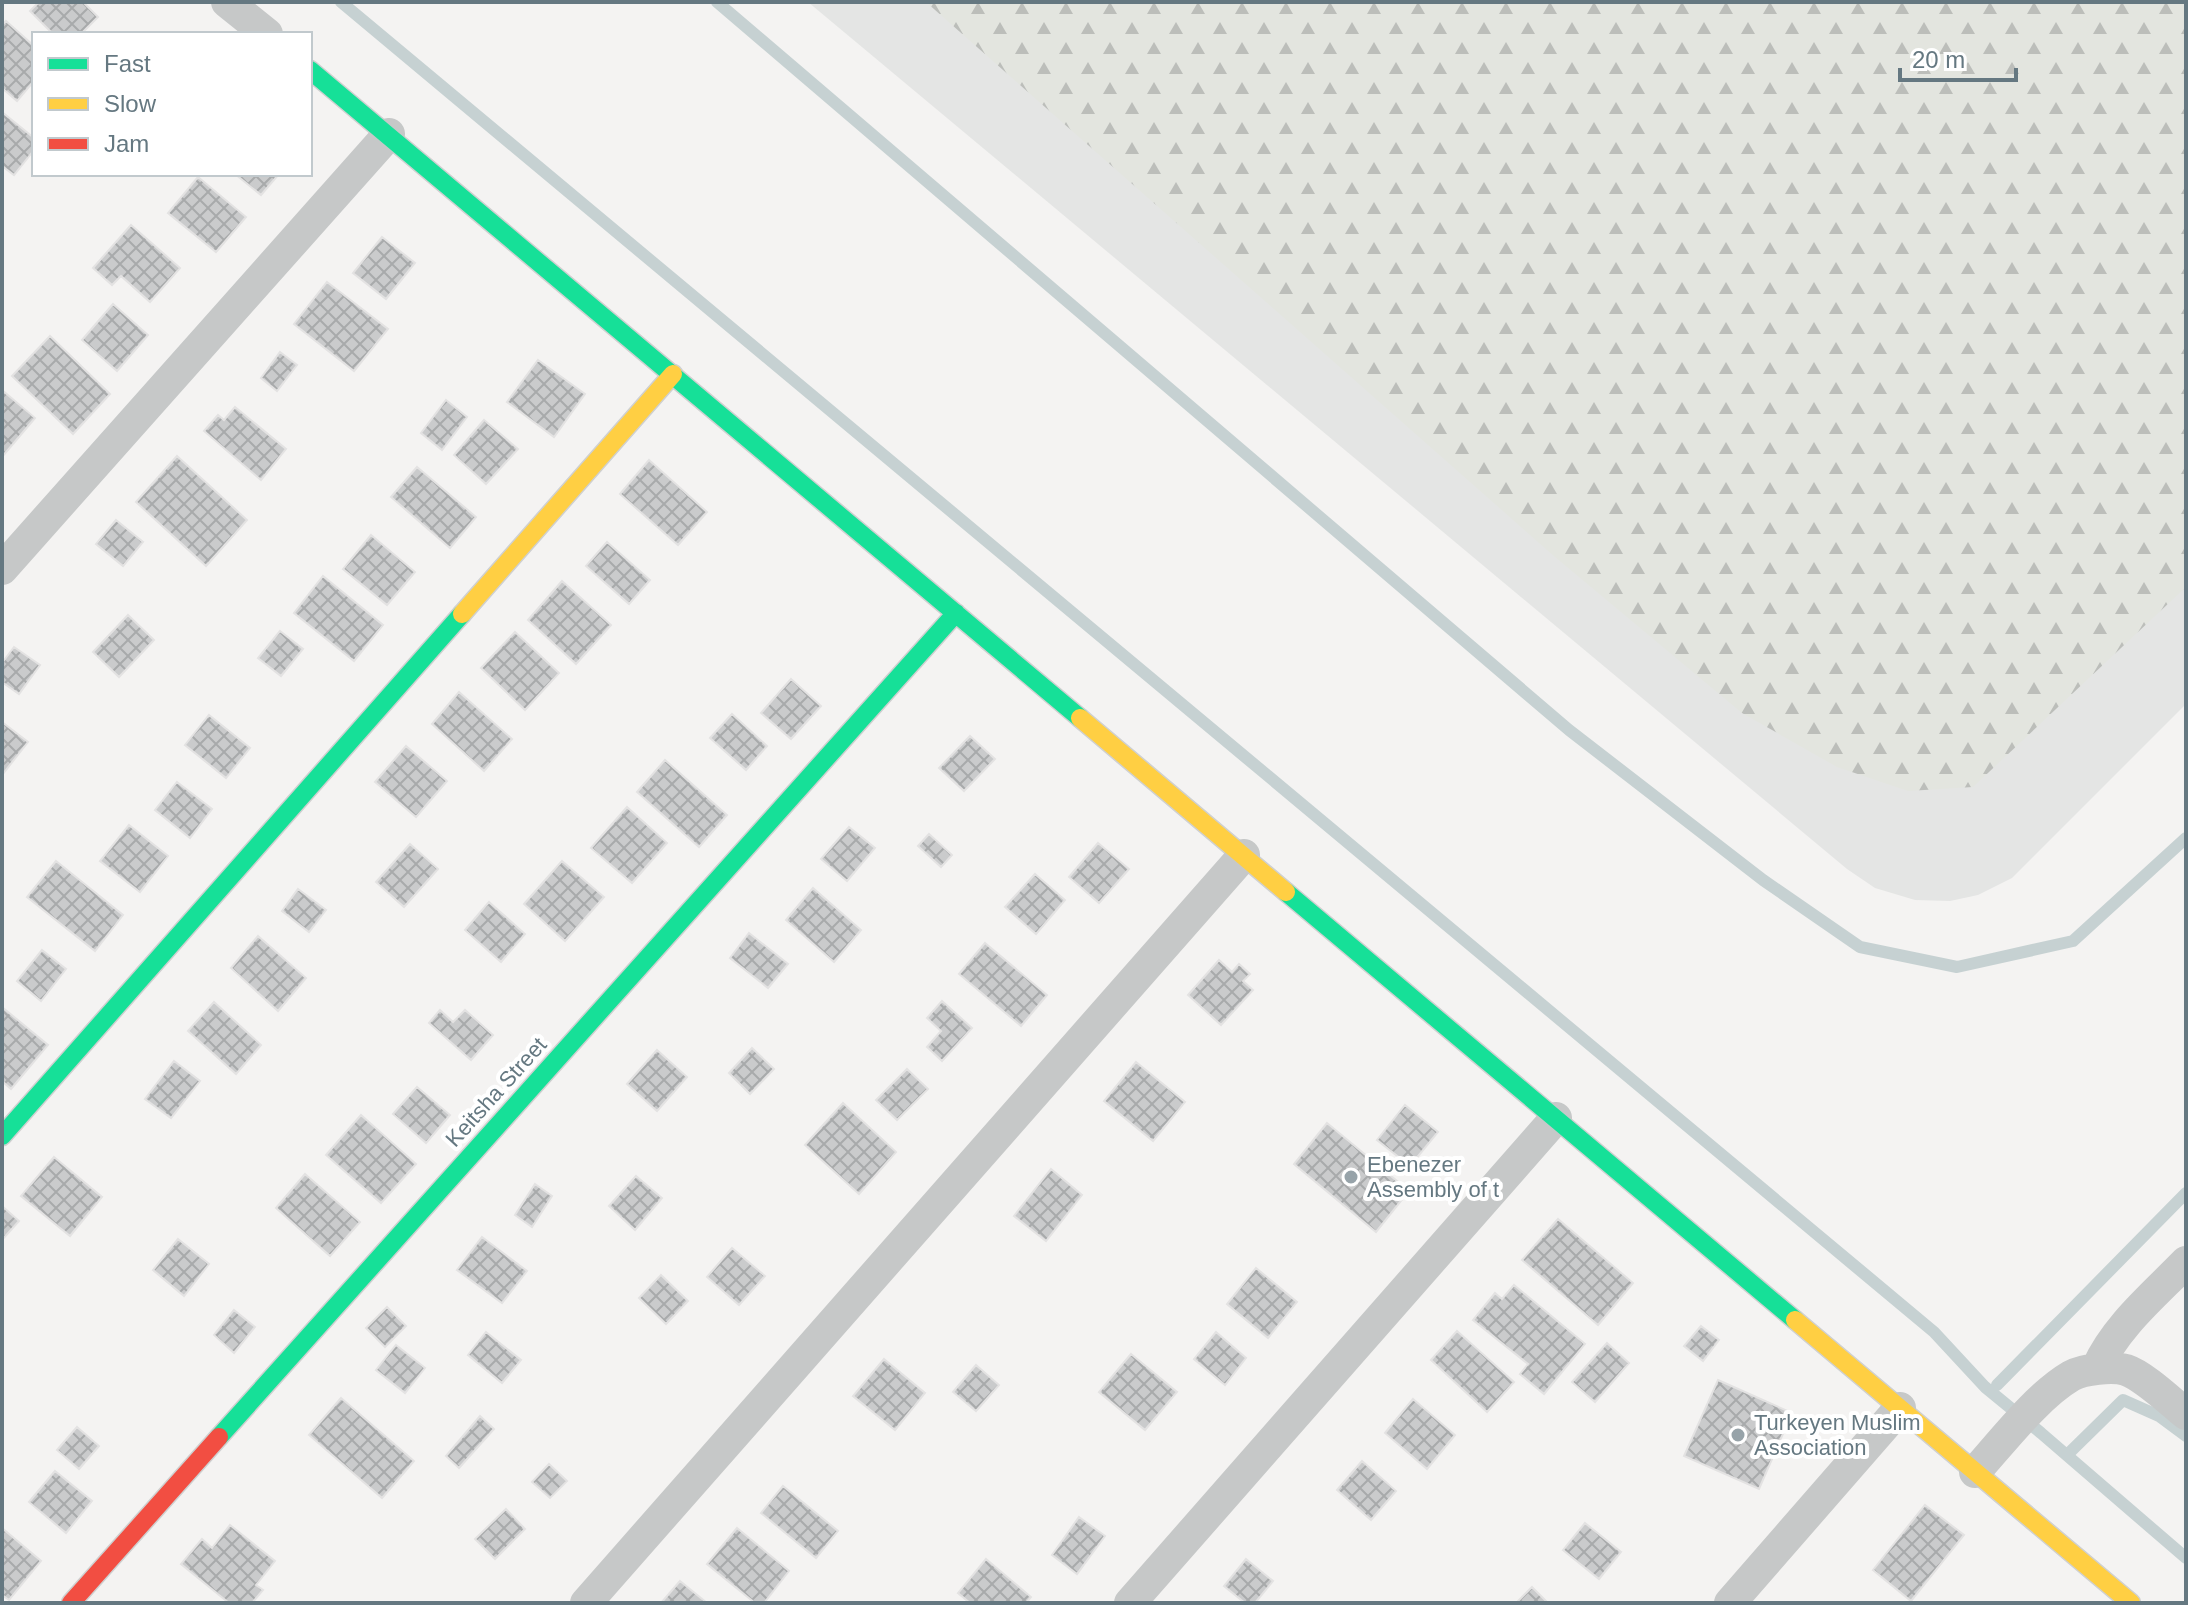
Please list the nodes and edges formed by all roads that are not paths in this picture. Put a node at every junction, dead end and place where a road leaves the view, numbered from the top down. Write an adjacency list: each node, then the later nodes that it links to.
1 (227, 2): 2 (street)
2 (264, 32)
3 (312, 72): 4 (street)
4 (389, 134): 5 (street); 6 (street)
5 (673, 374): 7 (street); 10 (street)
6 (2, 569)
7 (956, 613): 8 (street); 16 (street, Keitsha Street)
8 (1244, 855): 9 (street); 17 (street)
9 (1556, 1118): 13 (street); 18 (street)
10 (2, 1136)
11 (2186, 1262): 12 (street)
12 (2097, 1368): 14 (street); 15 (street)
13 (1900, 1408): 15 (street); 19 (street)
14 (2186, 1414)
15 (1975, 1472): 20 (street)
16 (71, 1603)
17 (586, 1603)
18 (1130, 1603)
19 (1730, 1603)
20 (2131, 1603)

